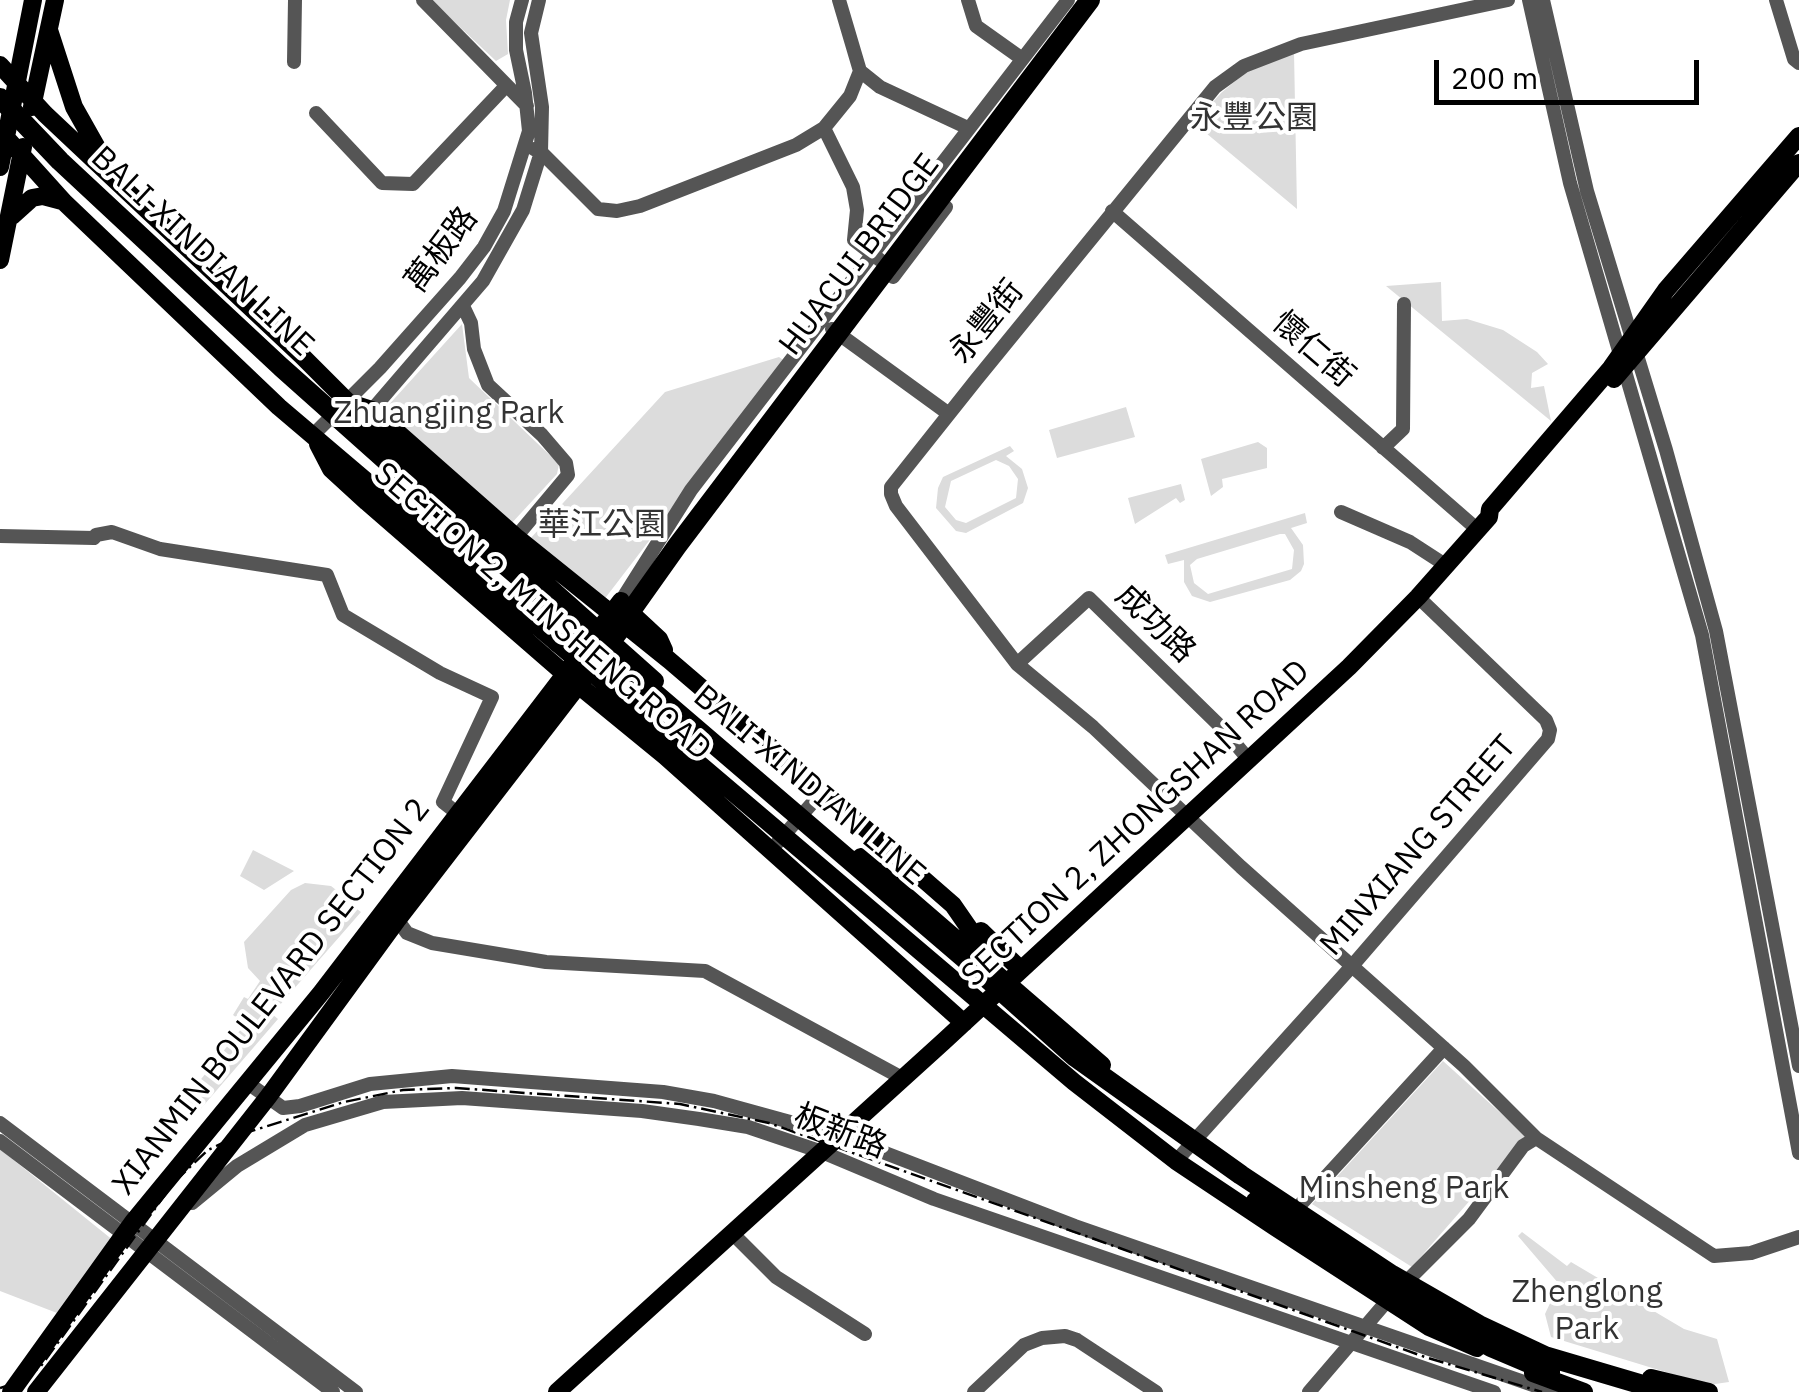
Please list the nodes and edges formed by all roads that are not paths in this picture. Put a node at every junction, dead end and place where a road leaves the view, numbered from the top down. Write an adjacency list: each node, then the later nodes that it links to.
1 (33, 0): 28 (main road)
2 (55, 0): 19 (main road)
3 (295, 0): 22 (street)
4 (423, 0): 25 (street)
5 (522, 0): 20 (street, 萬板路)
6 (538, 0): 38 (street, 萬板路)
7 (839, 0): 26 (street)
8 (968, 0): 21 (street)
9 (1068, 0): 21 (street)
10 (1076, 0): 65 (highway, HUACUI BRIDGE)
11 (1090, 0): 65 (highway, HUACUI BRIDGE)
12 (1100, 0): 48 (street)
13 (1431, 0): 18 (street)
14 (1508, 0): 18 (street, 永豐街)
15 (1528, 0): 53 (street)
16 (1543, 0): 53 (street)
17 (1776, 0): 23 (street)
18 (1432, 18): 44 (street, 永豐街)
19 (48, 30): 29 (main road); 42 (main road)
20 (516, 50): 25 (street); 30 (street, 萬板路)
21 (1021, 58): 34 (street)
22 (294, 62)
23 (1799, 63)
24 (0, 66): 28 (main road, SECTION 2, MINSHENG ROAD)
25 (488, 68): 27 (street)
26 (860, 71): 33 (street); 34 (street)
27 (506, 86): 30 (street); 32 (street)
28 (8, 91): 29 (main road, SECTION 2, MINSHENG ROAD); 35 (main road); 72 (highway, BALI-XINDIAN LINE)
29 (34, 102): 39 (main road); 42 (main road, SECTION 2, MINSHENG ROAD)
30 (527, 106): 37 (street, 萬板路)
31 (0, 113): 72 (highway, BALI-XINDIAN LINE)
32 (316, 113)
33 (824, 128): 38 (street); 46 (street)
34 (968, 128): 46 (street)
35 (3, 135): 39 (main road, SECTION 2, MINSHENG ROAD); 41 (main road)
36 (1797, 143): 53 (main road, SECTION 2, ZHONGSHAN ROAD)
37 (525, 146): 38 (street); 55 (street, 萬板路)
38 (542, 152): 50 (street, 萬板路)
39 (22, 154): 43 (main road, SECTION 2, MINSHENG ROAD); 45 (main road)
40 (1799, 163): 53 (main road, SECTION 2, ZHONGSHAN ROAD)
41 (0, 167)
42 (117, 181): 54 (main road, SECTION 2, MINSHENG ROAD)
43 (64, 202): 45 (main road); 56 (main road, SECTION 2, MINSHENG ROAD)
44 (1112, 211): 57 (street, 永豐街); 60 (street, 懷仁街)
45 (9, 220): 47 (main road)
46 (872, 254): 48 (street); 51 (street)
47 (0, 260)
48 (897, 272): 52 (street)
49 (1404, 304): 60 (street)
50 (463, 306): 58 (street, 萬板路); 64 (street)
51 (822, 321): 52 (street); 68 (street)
52 (846, 340): 57 (street); 68 (street)
53 (1629, 353): 62 (main road, SECTION 2, ZHONGSHAN ROAD); 86 (street); 95 (street)
54 (301, 355): 55 (main road, SECTION 2, MINSHENG ROAD); 56 (main road)
55 (346, 402): 58 (main road, SECTION 2, MINSHENG ROAD); 59 (street, 萬板路)
56 (279, 407): 59 (main road, SECTION 2, MINSHENG ROAD)
57 (949, 414): 71 (street, 永豐街)
58 (368, 415): 64 (main road, SECTION 2, MINSHENG ROAD); 69 (main road)
59 (314, 434): 70 (main road); 73 (main road, SECTION 2, MINSHENG ROAD)
60 (1383, 448): 62 (street, 懷仁街)
61 (1341, 512): 66 (street)
62 (1484, 523): 66 (main road, SECTION 2, ZHONGSHAN ROAD)
63 (0, 536): 76 (street)
64 (516, 537): 68 (main road, SECTION 2, MINSHENG ROAD)
65 (673, 543): 68 (highway)
66 (1447, 566): 67 (main road, SECTION 2, ZHONGSHAN ROAD)
67 (1418, 597): 74 (main road, SECTION 2, ZHONGSHAN ROAD); 81 (street, MINXIANG STREET)
68 (624, 613): 73 (main road, XIANMIN BOULEVARD SECTION 2); 75 (main road, SECTION 2, MINSHENG ROAD)
69 (581, 615): 72 (highway); 82 (main road)
70 (557, 642): 72 (highway); 83 (main road)
71 (1016, 664): 74 (street, 成功路); 77 (street, 永豐街)
72 (619, 670): 121 (highway, BALI-XINDIAN LINE); 122 (highway, BALI-XINDIAN LINE)
73 (572, 680): 76 (main road, XIANMIN BOULEVARD SECTION 2); 78 (main road, SECTION 2, MINSHENG ROAD); 79 (main road, XIANMIN BOULEVARD SECTION 2)
74 (1249, 760): 77 (main road, SECTION 2, ZHONGSHAN ROAD)
75 (822, 792): 78 (street); 82 (main road, SECTION 2, MINSHENG ROAD)
76 (457, 813): 79 (main road, XIANMIN BOULEVARD SECTION 2)
77 (1186, 816): 81 (street, 永豐街); 82 (main road, SECTION 2, ZHONGSHAN ROAD)
78 (772, 850): 80 (main road, SECTION 2, MINSHENG ROAD)
79 (392, 913): 87 (street); 88 (main road, XIANMIN BOULEVARD SECTION 2); 89 (main road, XIANMIN BOULEVARD SECTION 2)
80 (885, 950): 83 (main road, SECTION 2, MINSHENG ROAD); 84 (main road, SECTION 2, MINSHENG ROAD)
81 (1352, 966): 85 (street, 永豐街); 92 (street, MINXIANG STREET)
82 (1013, 975): 83 (main road, SECTION 2, ZHONGSHAN ROAD); 92 (main road)
83 (984, 1004): 84 (main road, SECTION 2, ZHONGSHAN ROAD); 97 (main road)
84 (964, 1023): 87 (main road, SECTION 2, ZHONGSHAN ROAD)
85 (1444, 1048): 93 (street, 永豐街); 98 (street)
86 (1799, 1066)
87 (902, 1078): 91 (main road, SECTION 2, ZHONGSHAN ROAD)
88 (249, 1084): 89 (street, 板新路); 100 (main road, XIANMIN BOULEVARD SECTION 2)
89 (268, 1097): 91 (street, 板新路); 99 (main road, XIANMIN BOULEVARD SECTION 2)
90 (0, 1123): 100 (street)
91 (841, 1136): 96 (main road, SECTION 2, ZHONGSHAN ROAD); 106 (street, 板新路)
92 (1200, 1136): 97 (street, MINXIANG STREET); 98 (main road)
93 (1536, 1138): 102 (street, 永豐街); 104 (street)
94 (0, 1141): 100 (street)
95 (1799, 1153)
96 (816, 1157): 99 (street, 板新路); 101 (main road, SECTION 2, ZHONGSHAN ROAD); 108 (street, 板新路)
97 (1176, 1160): 105 (main road)
98 (1301, 1204): 104 (main road)
99 (168, 1222): 103 (main road, XIANMIN BOULEVARD SECTION 2)
100 (128, 1228): 103 (street); 110 (main road, XIANMIN BOULEVARD SECTION 2)
101 (732, 1233): 107 (street); 115 (main road, SECTION 2, ZHONGSHAN ROAD)
102 (1799, 1237)
103 (150, 1244): 112 (main road, XIANMIN BOULEVARD SECTION 2); 113 (street); 114 (street)
104 (1410, 1276): 105 (street); 109 (main road)
105 (1387, 1301): 106 (street); 111 (main road)
106 (1365, 1328): 108 (street); 111 (street, 板新路)
107 (865, 1334)
108 (1354, 1343): 118 (street); 119 (street, 板新路)
109 (1560, 1351): 111 (street); 123 (main road)
110 (9, 1389)
111 (1549, 1389): 120 (main road)
112 (36, 1392)
113 (333, 1392)
114 (356, 1392)
115 (557, 1392)
116 (974, 1392): 117 (street)
117 (1156, 1392)
118 (1309, 1392)
119 (1494, 1392)
120 (1584, 1392)
121 (1614, 1392)
122 (1667, 1392)
123 (1709, 1392)

